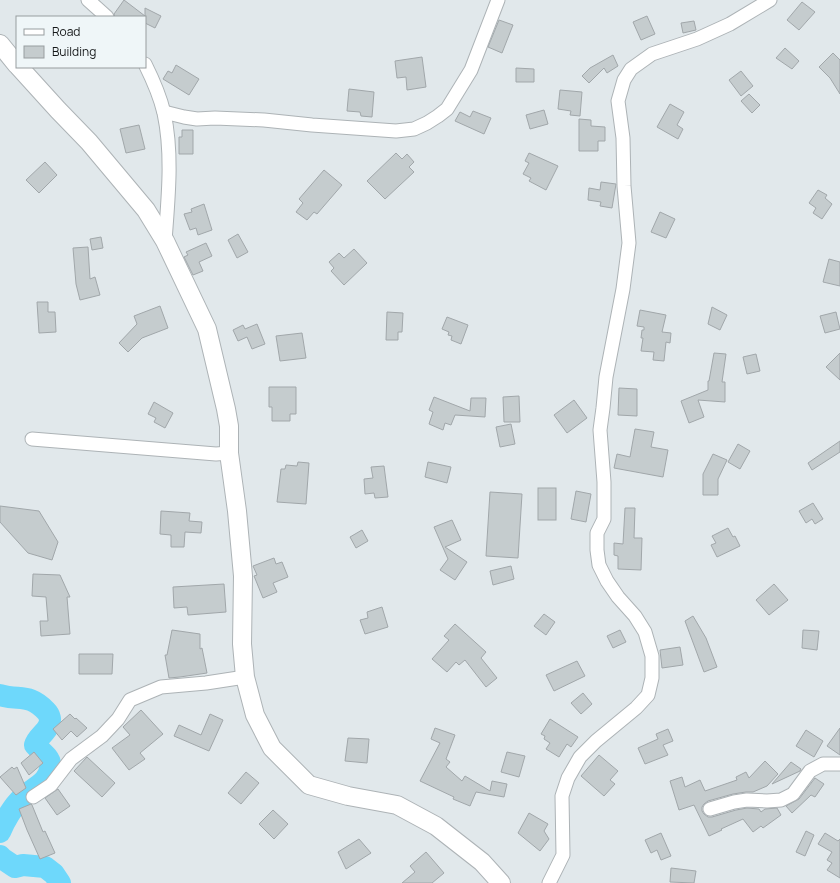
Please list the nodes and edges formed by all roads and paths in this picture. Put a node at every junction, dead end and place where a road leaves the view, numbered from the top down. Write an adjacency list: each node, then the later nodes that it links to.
1 (88, 0): 4 (street)
2 (498, 0): 9 (street)
3 (770, 0): 18 (street)
4 (106, 16)
5 (0, 44): 6 (street)
6 (16, 64)
7 (146, 66): 9 (street)
8 (20, 68): 10 (street)
9 (164, 112): 10 (street)
10 (166, 241): 12 (street)
11 (32, 439): 12 (street)
12 (229, 453): 13 (street)
13 (245, 677): 15 (street); 17 (street)
14 (840, 764): 16 (street)
15 (33, 797)
16 (710, 809)
17 (501, 883)
18 (549, 883)

